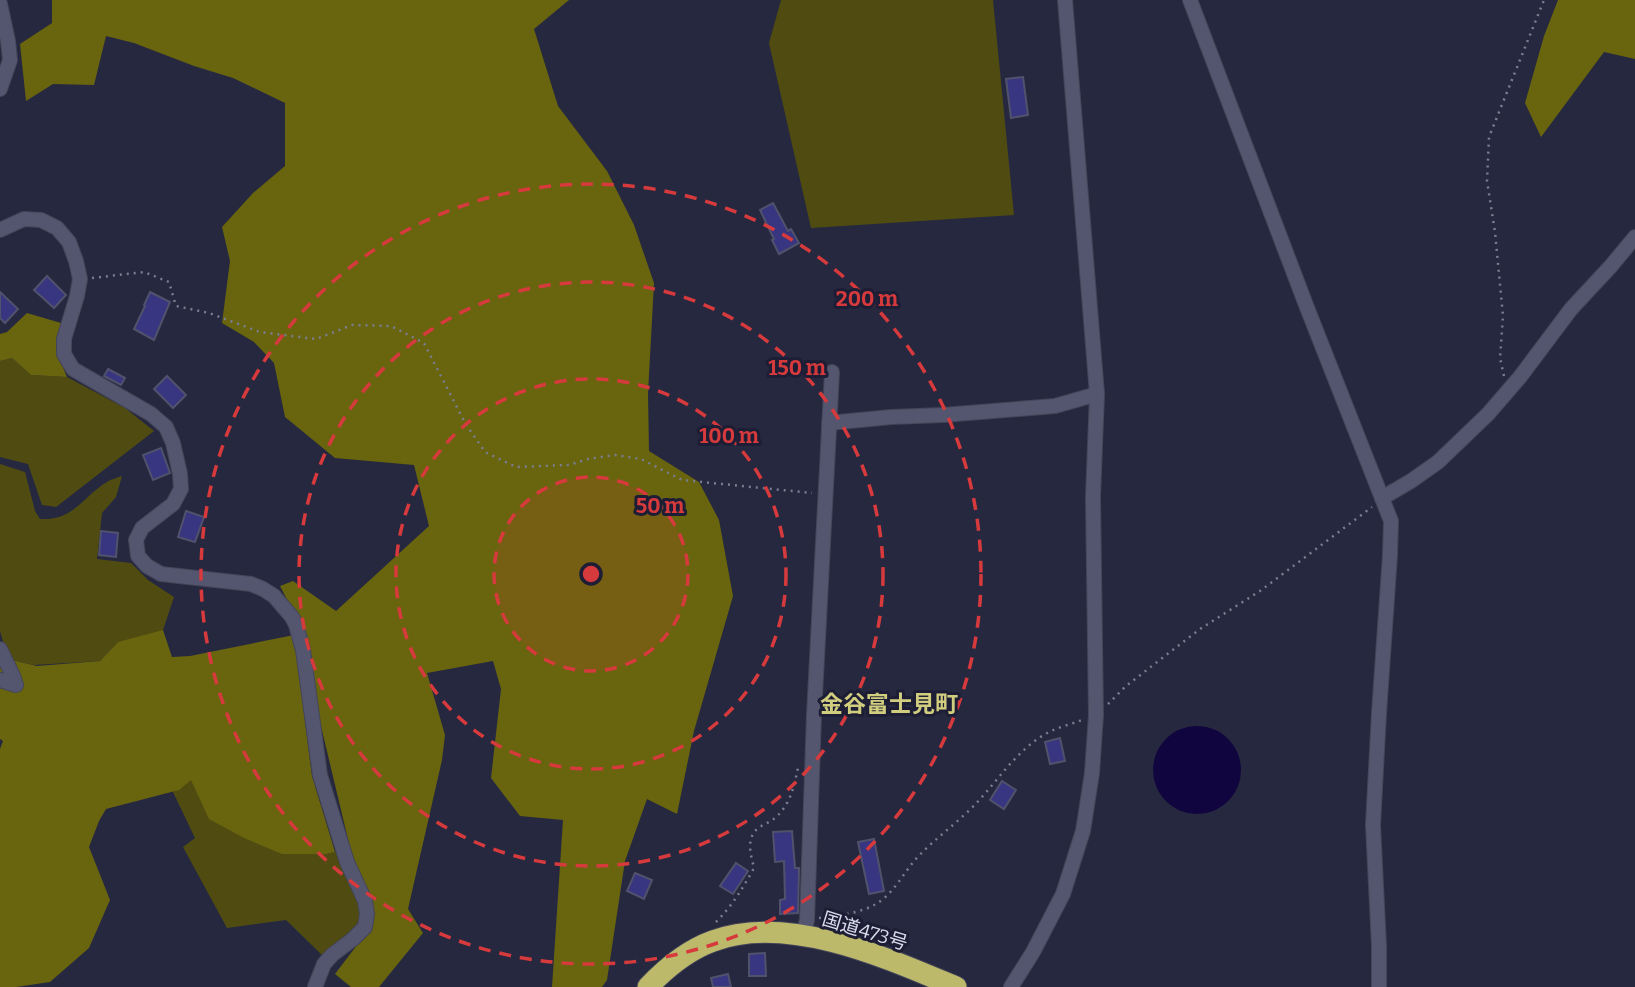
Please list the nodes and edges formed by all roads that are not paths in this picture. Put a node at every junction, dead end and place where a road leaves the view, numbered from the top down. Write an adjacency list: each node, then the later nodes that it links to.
1 (1065, 0): 8 (street)
2 (1189, 0): 10 (street)
3 (0, 4): 4 (street)
4 (0, 89)
5 (0, 230): 14 (street)
6 (1635, 237): 10 (street)
7 (832, 372): 9 (street)
8 (1097, 394): 9 (street); 17 (street)
9 (829, 423): 13 (street)
10 (1382, 498): 18 (street)
11 (0, 649): 12 (street)
12 (0, 680)
13 (805, 928): 15 (highway, 国道473号); 16 (highway, 国道473号)
14 (315, 987)
15 (648, 987)
16 (956, 987)
17 (1011, 987)
18 (1379, 987)

